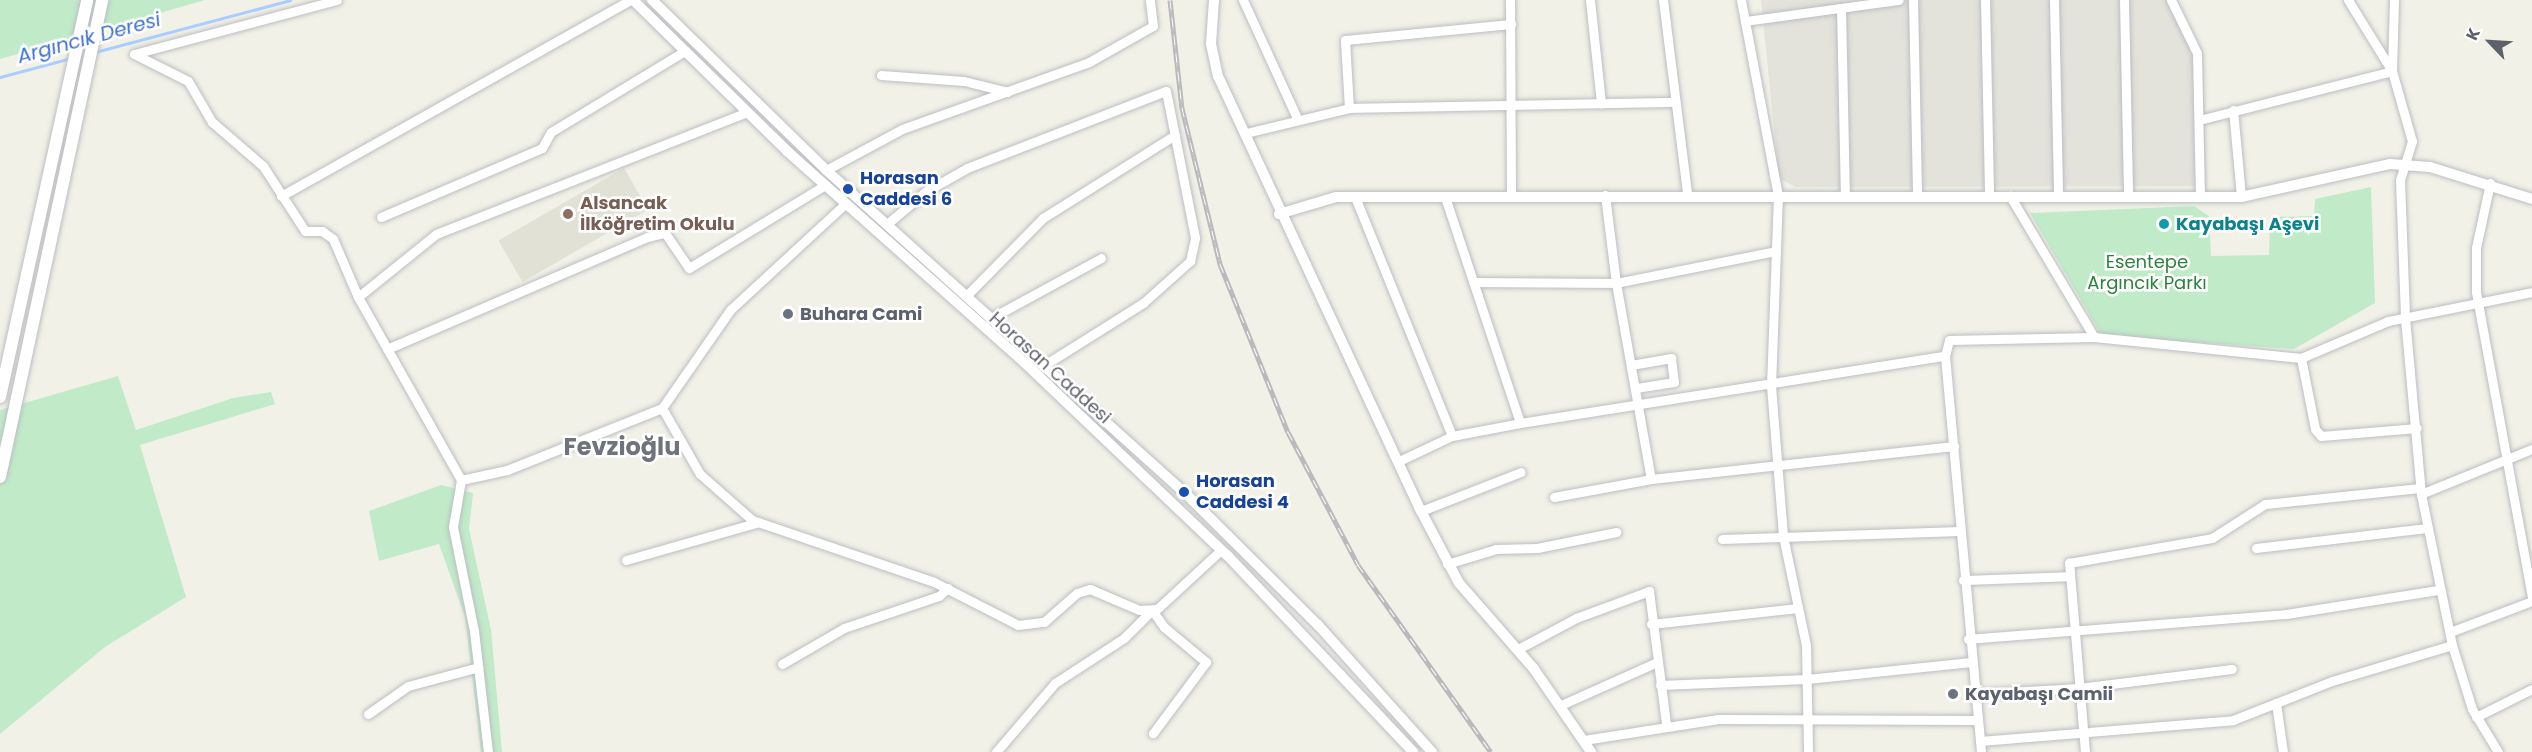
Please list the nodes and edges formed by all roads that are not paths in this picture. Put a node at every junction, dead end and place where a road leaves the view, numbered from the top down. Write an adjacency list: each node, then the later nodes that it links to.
1 (87, 0): 80 (main road)
2 (102, 0): 92 (main road)
3 (337, 0): 51 (street)
4 (632, 0): 24 (street, Horasan Caddesi); 51 (street)
5 (652, 0): 39 (street, Horasan Caddesi)
6 (1150, 0): 27 (street)
7 (1214, 0): 36 (street)
8 (1243, 0): 34 (street)
9 (1510, 0): 23 (street)
10 (1590, 0): 29 (street)
11 (1663, 0): 28 (street)
12 (1742, 0): 22 (street)
13 (1899, 0): 21 (street)
14 (1913, 0): 47 (street)
15 (1985, 0): 48 (street)
16 (2054, 0): 49 (street)
17 (2124, 0): 43 (street)
18 (2171, 0): 35 (street)
19 (2348, 0): 25 (street)
20 (2394, 0): 25 (street)
21 (1838, 5): 22 (street); 46 (street)
22 (1745, 21): 45 (street)
23 (1511, 24): 30 (street); 31 (street)
24 (685, 51): 33 (street, Horasan Caddesi); 60 (street)
25 (2392, 70): 32 (street); 38 (street)
26 (881, 75): 27 (street)
27 (1008, 92): 39 (street)
28 (1676, 102): 29 (street); 42 (street)
29 (1601, 103): 30 (street)
30 (1511, 104): 31 (street); 52 (street)
31 (1349, 108): 34 (street)
32 (2233, 110): 35 (street); 56 (street)
33 (747, 112): 41 (street, Horasan Caddesi); 68 (street)
34 (1298, 120): 36 (street)
35 (2199, 120): 50 (street)
36 (1246, 133): 59 (street)
37 (1175, 135): 61 (street); 67 (street); 76 (street)
38 (2406, 164): 40 (street); 56 (street); 71 (street)
39 (826, 170): 61 (street, Horasan Caddesi)
40 (2490, 183): 57 (street); 69 (street)
41 (825, 185): 58 (street, Horasan Caddesi); 73 (street)
42 (1687, 194): 44 (street); 45 (street)
43 (2128, 194): 49 (street); 50 (street)
44 (1605, 195): 52 (street); 65 (street)
45 (1778, 195): 46 (street); 62 (street)
46 (1845, 195): 47 (street)
47 (1917, 195): 48 (street)
48 (1989, 195): 53 (street)
49 (2058, 195): 53 (street)
50 (2200, 195): 56 (street)
51 (281, 196): 68 (street)
52 (1511, 196): 55 (street)
53 (2010, 196): 72 (street)
54 (1354, 197): 55 (street); 59 (street); 85 (street)
55 (1445, 197): 64 (street)
56 (2241, 197)
57 (2532, 199)
58 (845, 204): 82 (street); 105 (street, Horasan Caddesi)
59 (1279, 214): 89 (street)
60 (381, 217)
61 (887, 224): 67 (street, Horasan Caddesi)
62 (1776, 251): 65 (street); 78 (street)
63 (1101, 258): 70 (street)
64 (1473, 282): 65 (street); 83 (street)
65 (1616, 283): 77 (street)
66 (2532, 292): 69 (street)
67 (967, 295): 70 (street, Horasan Caddesi)
68 (358, 297): 73 (street)
69 (2478, 305): 71 (street); 88 (street)
70 (993, 317): 76 (street, Horasan Caddesi)
71 (2405, 318): 75 (street); 84 (street)
72 (2094, 337): 74 (street); 75 (street)
73 (387, 349): 94 (street)
74 (1945, 356): 78 (street); 86 (street)
75 (2301, 358): 84 (street)
76 (1046, 364): 145 (street, Horasan Caddesi)
77 (1631, 364): 79 (street); 79 (street)
78 (1771, 384): 81 (street); 90 (street)
79 (1635, 388): 81 (street)
80 (0, 397)
81 (1638, 406): 83 (street); 93 (street)
82 (662, 408): 94 (street); 98 (street)
83 (1520, 423): 85 (street)
84 (2417, 428): 95 (street)
85 (1452, 436): 89 (street)
86 (1954, 446): 90 (street); 100 (street)
87 (2532, 449): 88 (street)
88 (2505, 459): 95 (street); 112 (street)
89 (1399, 461): 97 (street)
90 (1777, 464): 93 (street); 102 (street)
91 (1521, 472): 97 (street)
92 (0, 477)
93 (1651, 479): 96 (street)
94 (461, 480): 124 (street)
95 (2421, 491): 99 (street); 108 (street)
96 (1554, 497)
97 (1421, 511): 107 (street)
98 (759, 522): 106 (street); 110 (street)
99 (2427, 528): 104 (street); 111 (street)
100 (1960, 531): 102 (street); 109 (street)
101 (1616, 532): 107 (street)
102 (1783, 536): 103 (street); 113 (street)
103 (1722, 539)
104 (2256, 548)
105 (1221, 550): 114 (street); 144 (street, Horasan Caddesi)
106 (626, 560)
107 (1448, 564): 120 (street)
108 (2070, 576): 109 (street); 116 (street)
109 (1963, 580): 118 (street)
110 (948, 588): 114 (street); 123 (street)
111 (2438, 590): 116 (street); 117 (street)
112 (2532, 599): 117 (street)
113 (1798, 608): 115 (street); 126 (street)
114 (1152, 610): 138 (street); 143 (street)
115 (1651, 624): 120 (street); 121 (street)
116 (2074, 631): 118 (street); 128 (street)
117 (2450, 632): 119 (street)
118 (1968, 639): 122 (street)
119 (2452, 645): 131 (street); 134 (street)
120 (1518, 650): 132 (street)
121 (1656, 662): 127 (street); 132 (street)
122 (1971, 662): 126 (street); 130 (street)
123 (782, 664)
124 (479, 667): 133 (street); 142 (street)
125 (2232, 669): 128 (street)
126 (1807, 679): 127 (street); 136 (street)
127 (1660, 685): 137 (street)
128 (2079, 688): 130 (street); 139 (street)
129 (2532, 689): 134 (street)
130 (1974, 694): 135 (street)
131 (2276, 703): 139 (street); 150 (street)
132 (1561, 705): 140 (street)
133 (368, 714)
134 (2476, 717): 151 (street)
135 (1976, 720): 136 (street); 141 (street)
136 (1807, 721): 137 (street); 147 (street)
137 (1666, 724): 140 (street)
138 (1153, 733)
139 (2083, 733): 141 (street); 149 (street)
140 (1584, 740): 146 (street)
141 (1980, 741): 148 (street)
142 (488, 752)
143 (996, 752)
144 (1413, 752)
145 (1432, 752)
146 (1591, 752)
147 (1808, 752)
148 (1982, 752)
149 (2085, 752)
150 (2283, 752)
151 (2498, 752)

